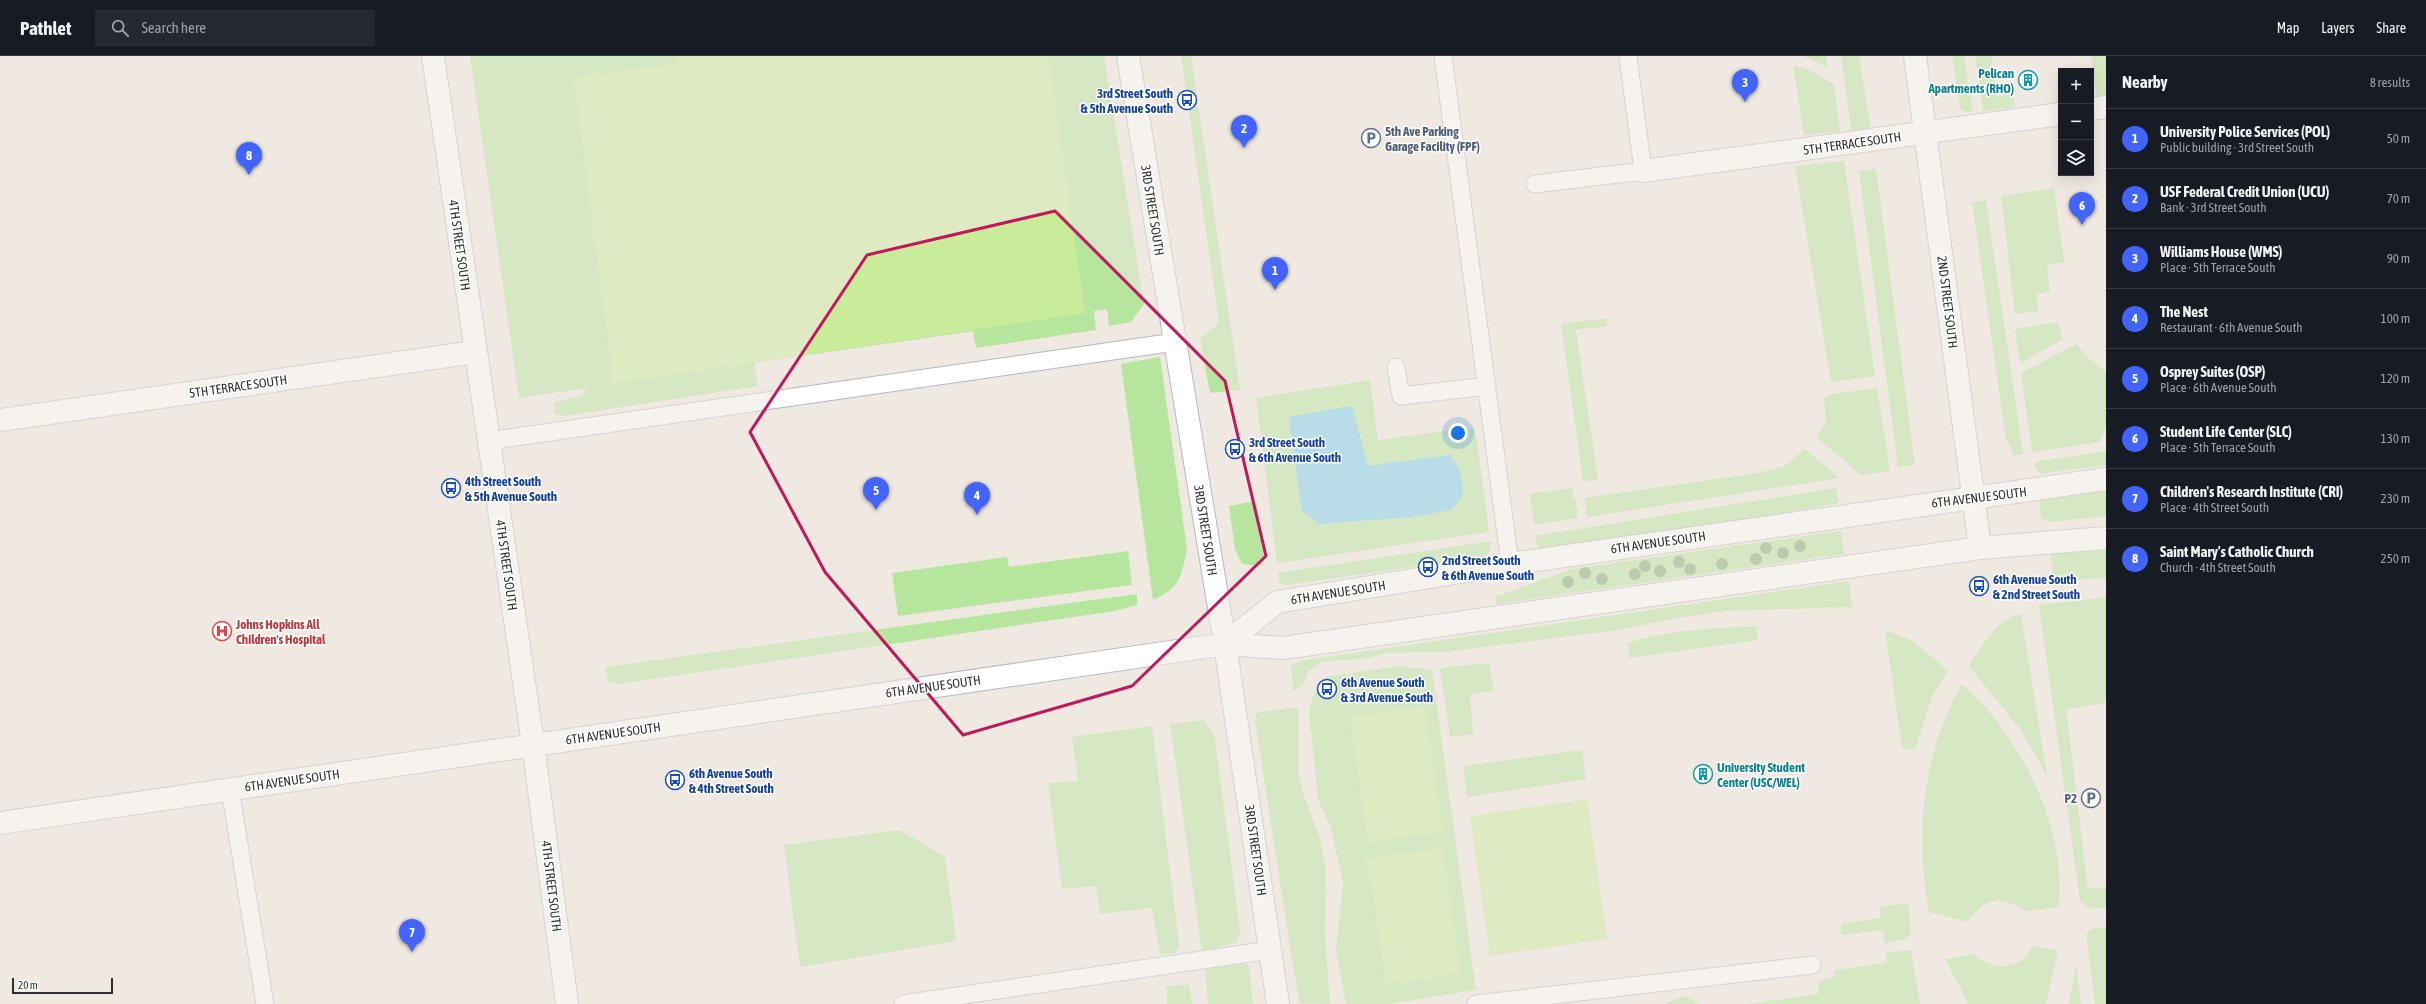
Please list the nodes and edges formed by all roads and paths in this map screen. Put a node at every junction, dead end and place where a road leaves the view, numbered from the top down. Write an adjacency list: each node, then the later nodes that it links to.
1 (433, 56): 13 (street, 4TH STREET SOUTH)
2 (1128, 56): 12 (street, 3RD STREET SOUTH)
3 (1443, 56): 15 (lane)
4 (1628, 56): 10 (lane)
5 (1915, 56): 9 (street, 2ND STREET SOUTH)
6 (2106, 107): 7 (street)
7 (2094, 109)
8 (2058, 114): 9 (street, 5TH TERRACE SOUTH)
9 (1926, 133): 10 (street, 5TH TERRACE SOUTH); 19 (street, 2ND STREET SOUTH)
10 (1643, 170): 11 (lane)
11 (1535, 184)
12 (1175, 342): 17 (lane); 23 (street, 3RD STREET SOUTH)
13 (475, 352): 16 (street, 5TH TERRACE SOUTH); 17 (street, 4TH STREET SOUTH)
14 (1396, 367): 15 (lane)
15 (1487, 386): 22 (lane)
16 (0, 420)
17 (488, 441): 24 (street, 4TH STREET SOUTH)
18 (2106, 479): 19 (street, 6TH AVENUE SOUTH)
19 (1973, 497): 21 (street, 2ND STREET SOUTH); 22 (street, 6TH AVENUE SOUTH)
20 (2106, 538): 21 (street, 6TH AVENUE SOUTH)
21 (1980, 548): 23 (street, 6TH AVENUE SOUTH)
22 (1510, 564): 23 (street, 6TH AVENUE SOUTH)
23 (1225, 644): 24 (street, 6TH AVENUE SOUTH); 27 (street, 3RD STREET SOUTH)
24 (533, 744): 25 (street, 6TH AVENUE SOUTH); 31 (street, 4TH STREET SOUTH)
25 (230, 789): 26 (street, 6TH AVENUE SOUTH); 30 (lane)
26 (0, 823)
27 (1270, 950): 29 (lane); 33 (street, 3RD STREET SOUTH)
28 (1812, 965): 34 (lane)
29 (988, 998): 32 (lane)
30 (265, 1004)
31 (567, 1004)
32 (903, 1004)
33 (1278, 1004)
34 (1476, 1004)

